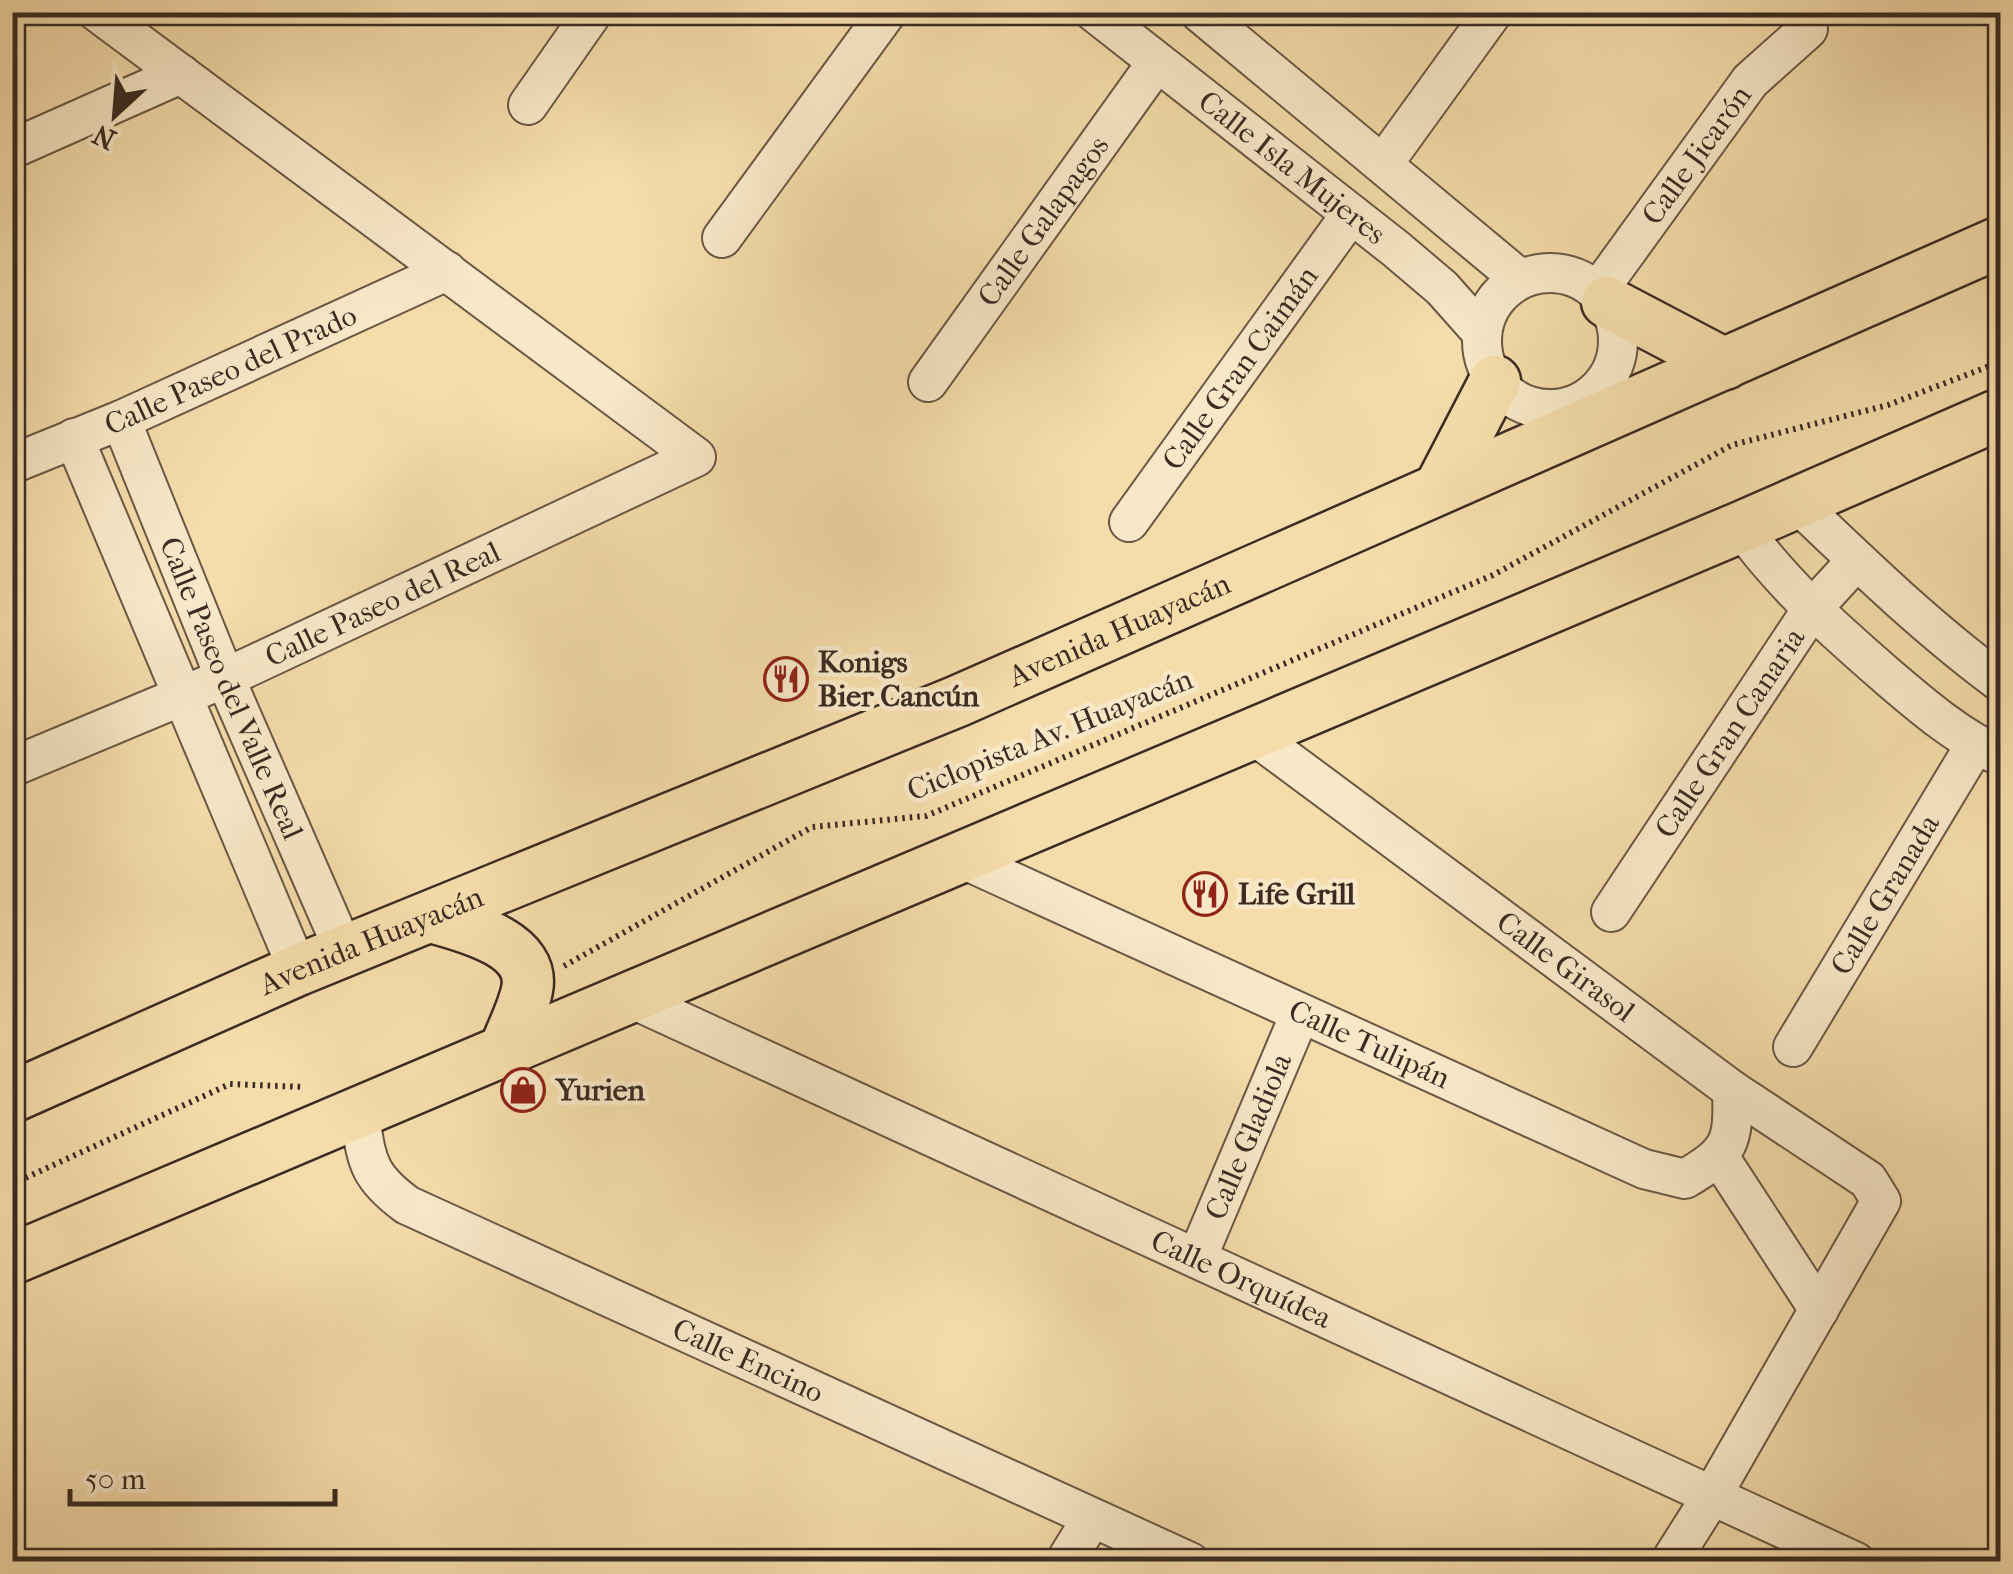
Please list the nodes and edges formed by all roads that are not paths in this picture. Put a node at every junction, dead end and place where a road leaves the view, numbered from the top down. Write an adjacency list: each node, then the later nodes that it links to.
1 (97, 12): 9 (street)
2 (593, 12): 10 (street)
3 (887, 12): 14 (street)
4 (1094, 12): 8 (street, Calle Isla Mujeres)
5 (1199, 12): 12 (street, Calle Isla Mujeres)
6 (1493, 12): 12 (street)
7 (1808, 29): 18 (street, Calle Jicarón)
8 (1157, 62): 13 (street, Calle Isla Mujeres); 22 (street, Calle Galapagos)
9 (182, 74): 11 (street); 16 (street)
10 (528, 106)
11 (12, 150)
12 (1383, 164): 17 (street, Calle Isla Mujeres)
13 (1351, 214): 19 (street, Calle Isla Mujeres); 29 (street, Calle Gran Caimán)
14 (722, 238)
15 (2000, 242): 20 (main road, Avenida Huayacán)
16 (447, 271): 24 (street, Calle Paseo del Prado); 33 (street, Calle Paseo del Real)
17 (1520, 279): 18 (street); 19 (street)
18 (1602, 296): 20 (main road); 21 (street)
19 (1482, 333): 21 (street)
20 (1725, 364): 27 (main road, Avenida Huayacán)
21 (1495, 381): 27 (main road)
22 (928, 382)
23 (2000, 414): 28 (main road)
24 (121, 420): 25 (street, Calle Paseo del Prado); 33 (street, Calle Paseo del Valle Real)
25 (74, 438): 26 (street, Calle Paseo del Prado); 35 (street, Calle Paseo del Valle Real)
26 (12, 464)
27 (1440, 487): 41 (main road, Avenida Huayacán)
28 (1797, 503): 30 (main road); 31 (street)
29 (1129, 522)
30 (1740, 528): 32 (street); 36 (main road)
31 (1857, 560): 32 (street, Calle Gran Canaria); 34 (street)
32 (1812, 609): 37 (street); 40 (street, Calle Gran Canaria)
33 (226, 678): 35 (street, Calle Paseo del Real); 42 (street, Calle Paseo del Valle Real)
34 (2000, 682)
35 (181, 696): 38 (street, Calle Paseo del Real); 43 (street, Calle Paseo del Valle Real)
36 (1250, 733): 39 (main road); 48 (street, Calle Girasol)
37 (1988, 750): 46 (street, Calle Granada)
38 (12, 767)
39 (958, 857): 44 (main road); 45 (street, Calle Tulipán)
40 (1611, 912)
41 (431, 917): 42 (main road, Avenida Huayacán); 47 (main road)
42 (345, 953): 43 (main road, Avenida Huayacán)
43 (298, 970): 49 (main road, Avenida Huayacán)
44 (628, 996): 47 (main road); 52 (street, Calle Orquídea)
45 (1300, 1014): 51 (street, Calle Tulipán); 52 (street, Calle Gladiola)
46 (1793, 1047)
47 (505, 1049): 50 (main road)
48 (1732, 1090): 51 (street); 54 (street, Calle Girasol)
49 (12, 1098)
50 (359, 1110): 53 (main road); 56 (street, Calle Encino)
51 (1720, 1158): 54 (street)
52 (1197, 1258): 55 (street, Calle Orquídea)
53 (12, 1259)
54 (1818, 1310): 55 (street)
55 (1713, 1494): 59 (street); 60 (street, Calle Orquídea)
56 (1092, 1518): 57 (street); 58 (street, Calle Encino)
57 (1064, 1562)
58 (1190, 1562)
59 (1670, 1562)
60 (1856, 1562)

